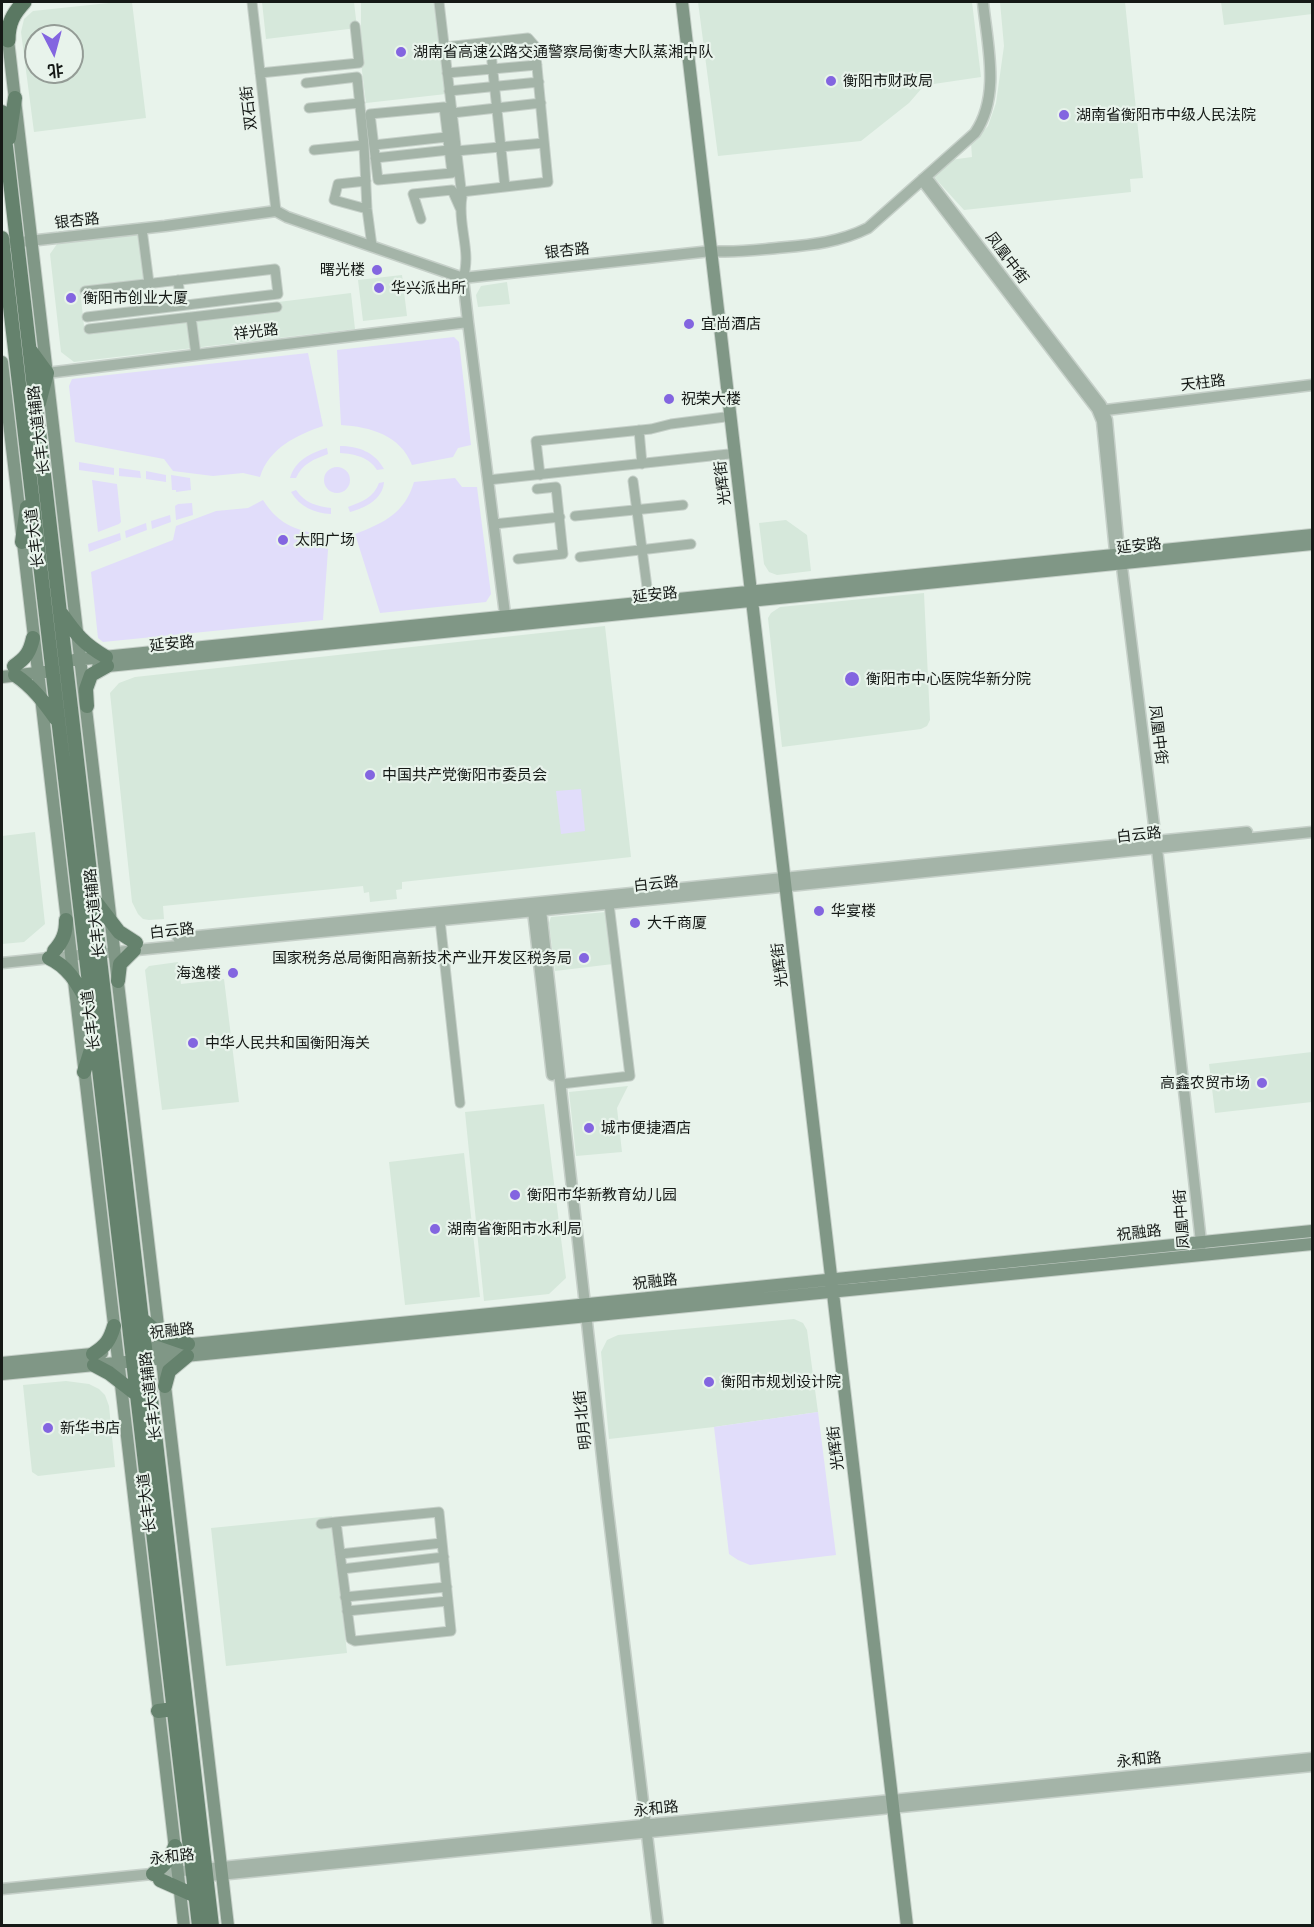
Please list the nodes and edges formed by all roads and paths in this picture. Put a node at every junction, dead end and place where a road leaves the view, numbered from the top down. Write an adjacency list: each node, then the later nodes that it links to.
1 (24, 2): 8 (highway)
2 (252, 2): 13 (street, 双石街)
3 (439, 2): 10 (street)
4 (676, 2): 50 (main road, 光辉街)
5 (682, 2): 50 (main road, 光辉街)
6 (983, 2): 36 (street, 银杏路)
7 (355, 26): 13 (street)
8 (8, 40): 19 (main road, 长丰大道辅路)
9 (490, 43): 10 (street); 11 (street); 12 (street)
10 (445, 47): 14 (street)
11 (537, 65): 12 (street); 15 (street)
12 (492, 69): 14 (street); 17 (street)
13 (260, 73): 42 (street, 双石街)
14 (447, 73): 18 (street)
15 (539, 82): 17 (street); 21 (street)
16 (306, 83): 20 (street)
17 (494, 86): 18 (street); 23 (street)
18 (449, 91): 25 (street)
19 (15, 98): 34 (main road); 46 (main road, 长丰大道辅路)
20 (360, 103): 22 (street); 29 (street)
21 (541, 104): 23 (street); 28 (street)
22 (309, 108)
23 (496, 108): 25 (street); 30 (street)
24 (2, 112): 34 (main road, 长丰大道)
25 (452, 112): 32 (street)
26 (447, 137): 27 (street); 29 (street); 32 (street)
27 (400, 142): 29 (street); 33 (street)
28 (544, 143): 30 (street); 38 (street)
29 (369, 145): 31 (street); 35 (street); 37 (street)
30 (501, 147): 32 (street); 38 (street)
31 (314, 150)
32 (453, 151): 33 (street); 35 (street); 39 (street)
33 (401, 155): 35 (street)
34 (7, 158): 47 (main road, 长丰大道)
35 (375, 158)
36 (923, 178): 50 (street, 银杏路); 67 (street, 凤凰中街)
37 (366, 181): 41 (street); 41 (street)
38 (505, 187): 39 (street)
39 (461, 192): 40 (street)
40 (460, 208): 43 (street); 51 (street)
41 (367, 209): 49 (street)
42 (276, 211): 44 (street, 银杏路); 49 (street, 银杏路)
43 (421, 219)
44 (142, 229): 46 (street, 银杏路); 53 (street)
45 (2, 238): 48 (main road, 长丰大道)
46 (32, 241): 47 (street, 银杏路); 64 (main road, 长丰大道辅路)
47 (17, 243): 48 (street, 银杏路); 61 (main road, 长丰大道)
48 (2, 244): 80 (main road, 长丰大道)
49 (372, 246): 51 (street, 银杏路)
50 (708, 251): 51 (street, 银杏路); 68 (main road, 光辉街); 91 (main road, 光辉街)
51 (463, 278): 59 (street)
52 (178, 280): 53 (street); 55 (street); 55 (street)
53 (149, 284): 54 (street)
54 (85, 291)
55 (181, 305): 57 (street)
56 (277, 307): 58 (street)
57 (87, 317)
58 (191, 317): 60 (street); 62 (street)
59 (468, 322): 62 (street, 祥光路); 73 (street)
60 (89, 329)
61 (29, 348): 64 (main road); 66 (main road, 长丰大道)
62 (196, 355): 64 (street, 祥光路)
63 (2, 362): 80 (main road, 长丰大道辅路)
64 (47, 373): 66 (main road); 96 (main road, 长丰大道辅路)
65 (1312, 386): 67 (street, 天柱路)
66 (36, 411): 78 (main road, 长丰大道)
67 (1100, 411): 90 (street, 凤凰中街)
68 (725, 417): 69 (street); 70 (main road, 光辉街)
69 (639, 430): 71 (street); 72 (street)
70 (729, 454): 71 (street); 91 (main road, 光辉街)
71 (642, 464): 72 (street)
72 (540, 475): 73 (street)
73 (488, 480): 82 (street)
74 (633, 481): 77 (street)
75 (537, 489): 81 (street)
76 (683, 505): 77 (street)
77 (637, 510): 79 (street); 87 (street)
78 (49, 515): 80 (main road); 93 (main road, 长丰大道)
79 (575, 516)
80 (26, 517): 84 (main road); 100 (main road, 长丰大道)
81 (560, 517): 82 (street); 89 (street)
82 (494, 524): 94 (street)
83 (1312, 535): 90 (main road, 延安路)
84 (22, 542): 95 (main road, 长丰大道辅路)
85 (691, 544): 87 (street)
86 (1312, 544): 90 (main road, 延安路)
87 (642, 550): 88 (street); 92 (street)
88 (580, 556)
89 (518, 559)
90 (1118, 559): 91 (main road, 延安路); 108 (street, 凤凰中街)
91 (749, 596): 92 (main road, 延安路); 94 (main road, 延安路); 109 (main road, 光辉街)
92 (644, 602): 94 (main road, 延安路)
93 (60, 611): 96 (main road); 99 (main road, 长丰大道)
94 (506, 621): 97 (main road, 延安路)
95 (33, 638): 101 (main road, 长丰大道辅路); 102 (main road)
96 (79, 638): 97 (main road); 98 (main road, 长丰大道辅路)
97 (106, 661): 98 (main road, 延安路); 104 (main road)
98 (82, 664): 99 (main road, 延安路); 104 (main road, 长丰大道辅路)
99 (66, 665): 100 (main road, 延安路); 110 (main road, 长丰大道)
100 (51, 667): 101 (main road, 延安路); 105 (main road, 长丰大道)
101 (36, 668): 102 (main road, 延安路); 103 (main road, 长丰大道辅路)
102 (8, 672): 103 (main road)
103 (39, 695): 105 (main road); 113 (main road, 长丰大道辅路)
104 (87, 706): 115 (main road, 长丰大道辅路)
105 (58, 722): 118 (main road, 长丰大道)
106 (1312, 825): 108 (street, 白云路)
107 (1312, 832): 108 (street, 白云路)
108 (1154, 845): 109 (street, 白云路); 131 (street, 凤凰中街)
109 (782, 882): 111 (street, 白云路); 116 (street, 白云路); 134 (main road, 光辉街)
110 (94, 899): 115 (main road); 117 (main road, 长丰大道)
111 (609, 904): 112 (street, 白云路); 128 (street)
112 (537, 911): 114 (street, 白云路); 128 (street, 明月北街); 135 (street, 明月北街)
113 (66, 920): 119 (main road, 长丰大道辅路); 120 (main road)
114 (440, 920): 116 (street, 白云路); 129 (street)
115 (111, 924): 116 (main road); 117 (main road, 长丰大道辅路)
116 (135, 946): 117 (street, 白云路); 124 (main road)
117 (107, 949): 118 (street, 白云路); 124 (main road, 长丰大道辅路); 136 (main road, 长丰大道)
118 (84, 951): 119 (street, 白云路); 125 (main road, 长丰大道)
119 (70, 953): 120 (street, 白云路); 123 (main road, 长丰大道辅路)
120 (52, 955): 121 (street, 白云路); 122 (street, 白云路); 123 (main road)
121 (2, 956)
122 (2, 963)
123 (73, 977): 125 (main road); 127 (main road, 长丰大道辅路)
124 (118, 981): 138 (main road, 长丰大道辅路)
125 (91, 1007): 126 (main road, 长丰大道)
126 (94, 1038): 127 (main road); 141 (main road, 长丰大道)
127 (84, 1072): 137 (main road, 长丰大道辅路)
128 (561, 1084): 135 (street, 明月北街)
129 (460, 1103)
130 (1312, 1230): 131 (main road, 祝融路)
131 (1198, 1242): 133 (street, 凤凰中街); 134 (main road, 祝融路)
132 (1312, 1244): 133 (main road, 祝融路)
133 (1200, 1255): 134 (main road, 祝融路)
134 (830, 1286): 135 (main road, 祝融路); 164 (main road, 光辉街)
135 (583, 1310): 139 (main road, 祝融路); 165 (street, 明月北街)
136 (142, 1319): 138 (main road); 140 (main road, 长丰大道)
137 (114, 1326): 141 (main road, 长丰大道辅路); 142 (main road)
138 (160, 1346): 139 (main road); 139 (main road, 祝融路); 140 (main road, 祝融路); 146 (main road, 长丰大道辅路)
139 (188, 1350): 146 (main road)
140 (146, 1354): 141 (main road, 祝融路); 158 (main road, 长丰大道)
141 (125, 1356): 142 (main road, 祝融路); 145 (main road, 长丰大道辅路); 147 (main road, 长丰大道)
142 (94, 1359): 143 (main road, 祝融路); 144 (main road, 祝融路); 145 (main road)
143 (2, 1363)
144 (2, 1374)
145 (121, 1382): 147 (main road); 161 (main road, 长丰大道辅路)
146 (165, 1386): 156 (main road, 长丰大道辅路)
147 (136, 1394): 158 (main road, 长丰大道)
148 (336, 1522): 149 (street); 150 (street); 151 (street)
149 (321, 1524)
150 (442, 1543): 151 (street); 152 (street)
151 (340, 1554): 153 (street)
152 (444, 1557): 153 (street); 154 (street)
153 (342, 1569): 155 (street)
154 (447, 1587): 155 (street); 157 (street)
155 (345, 1597): 159 (street)
156 (190, 1600): 158 (main road); 167 (main road, 长丰大道辅路)
157 (448, 1601): 159 (street); 159 (street)
158 (169, 1603): 160 (main road, 长丰大道); 168 (main road, 长丰大道)
159 (347, 1611)
160 (174, 1709): 161 (main road); 168 (main road, 长丰大道)
161 (158, 1711): 166 (main road, 长丰大道辅路)
162 (1312, 1758): 164 (street, 永和路)
163 (1312, 1766): 164 (street, 永和路)
164 (890, 1804): 165 (street, 永和路); 180 (main road, 光辉街); 181 (main road, 光辉街)
165 (643, 1829): 167 (street, 永和路); 178 (street, 明月北街); 179 (street, 明月北街)
166 (175, 1846): 169 (main road); 170 (main road, 长丰大道辅路)
167 (222, 1870): 168 (street, 永和路); 177 (main road, 长丰大道辅路)
168 (200, 1873): 170 (street, 永和路); 173 (main road, 长丰大道); 176 (main road, 长丰大道)
169 (156, 1877): 170 (main road); 171 (street, 永和路); 172 (street, 永和路)
170 (179, 1880): 173 (main road); 174 (main road, 长丰大道辅路)
171 (2, 1889)
172 (2, 1896)
173 (195, 1896): 175 (main road, 长丰大道)
174 (184, 1926)
175 (199, 1926)
176 (212, 1926)
177 (228, 1926)
178 (652, 1926)
179 (658, 1926)
180 (901, 1926)
181 (907, 1926)

